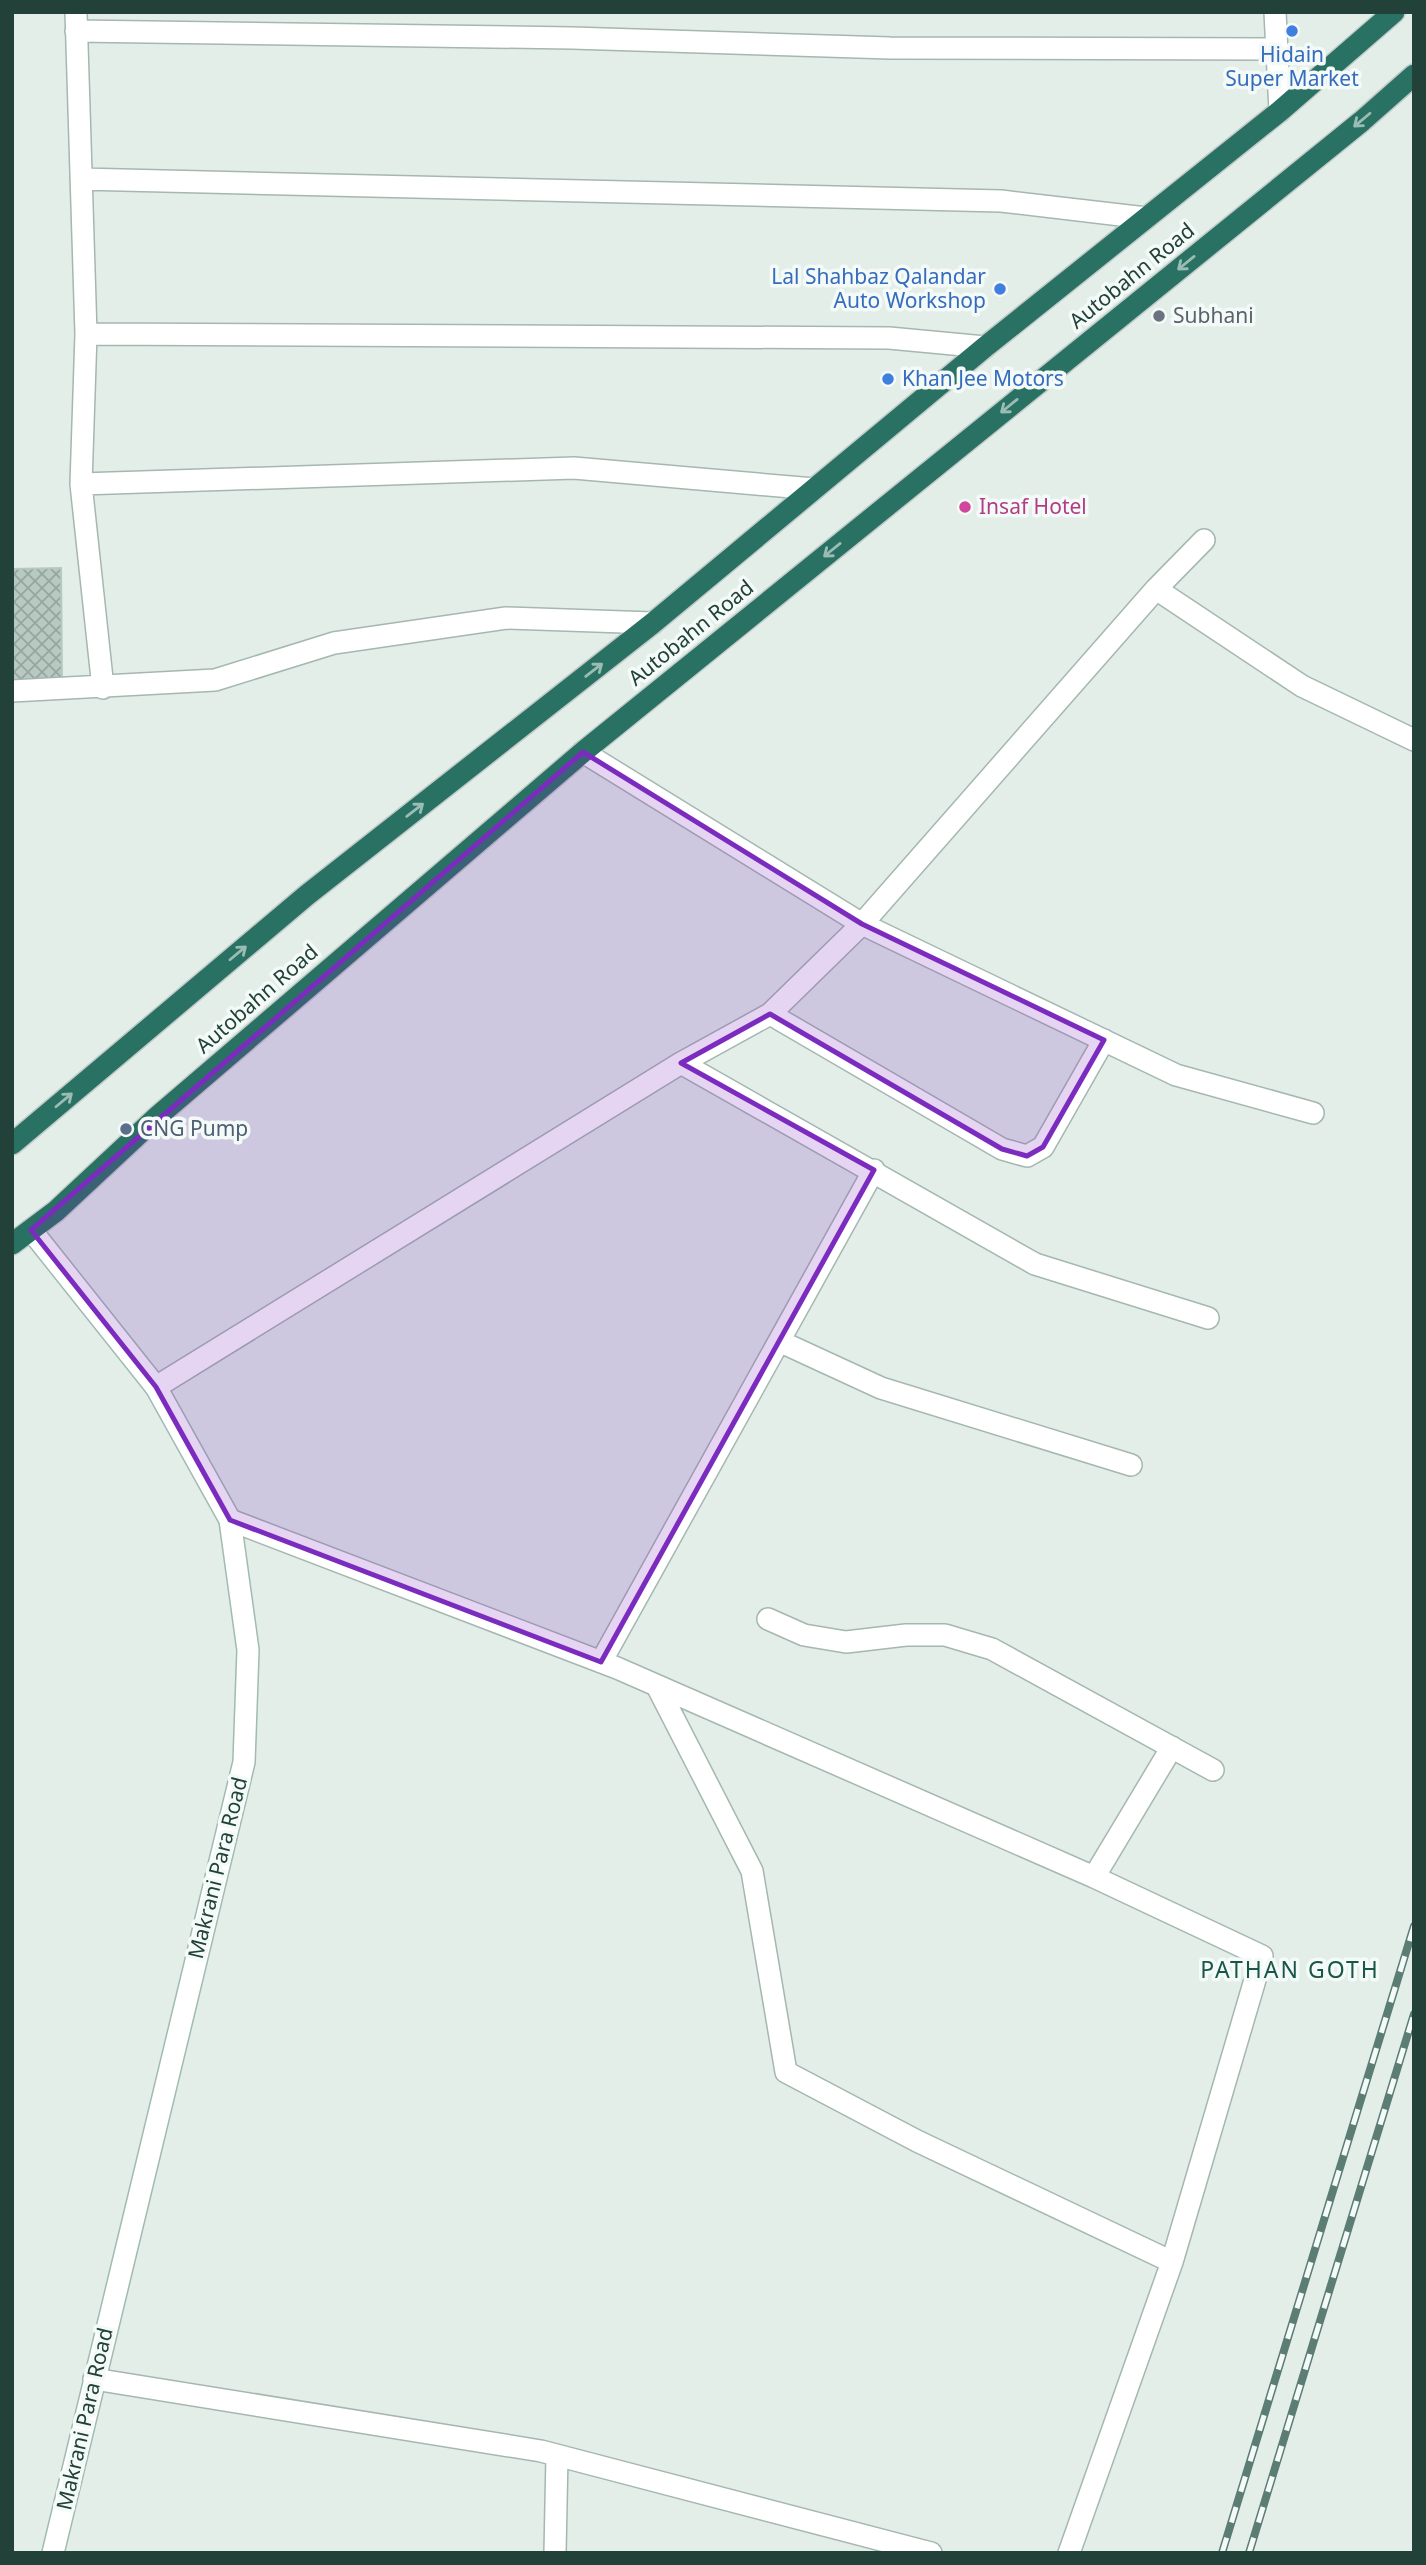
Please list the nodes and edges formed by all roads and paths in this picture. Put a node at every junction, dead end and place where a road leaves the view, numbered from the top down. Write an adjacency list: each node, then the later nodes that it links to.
1 (1275, 12): 4 (street)
2 (1394, 12): 6 (highway, Autobahn Road)
3 (76, 22): 4 (street); 7 (street)
4 (1277, 49): 6 (street)
5 (1414, 75): 19 (highway, Autobahn Road, one-way to 19)
6 (1280, 111): 8 (highway, Autobahn Road)
7 (81, 179): 8 (street); 9 (street)
8 (1146, 218): 10 (highway, Autobahn Road)
9 (86, 334): 10 (street); 11 (street)
10 (985, 347): 12 (highway, Autobahn Road)
11 (81, 484): 12 (street); 16 (street)
12 (814, 489): 15 (highway, Autobahn Road)
13 (1204, 540): 14 (street)
14 (1156, 589): 18 (street); 20 (street)
15 (653, 623): 16 (street); 25 (highway, Autobahn Road, one-way to 15)
16 (103, 688): 17 (street)
17 (12, 691)
18 (1414, 740)
19 (583, 751): 20 (street); 27 (highway, Autobahn Road)
20 (862, 924): 21 (street); 22 (street)
21 (769, 1014): 22 (street); 23 (street)
22 (1104, 1040): 24 (street)
23 (681, 1063): 26 (street); 31 (street)
24 (1313, 1113)
25 (12, 1144)
26 (874, 1170): 29 (street); 30 (street)
27 (31, 1230): 28 (highway, Autobahn Road); 31 (street, Makrani Para Road)
28 (12, 1244)
29 (1209, 1318)
30 (779, 1341): 32 (street); 35 (street)
31 (156, 1387): 33 (street, Makrani Para Road)
32 (1130, 1465)
33 (230, 1520): 35 (street); 41 (street, Makrani Para Road)
34 (768, 1619): 37 (street)
35 (601, 1662): 36 (street)
36 (657, 1686): 39 (street); 40 (street)
37 (1172, 1747): 38 (street); 39 (street)
38 (1213, 1770)
39 (1094, 1877): 40 (street)
40 (1172, 2262): 46 (street)
41 (94, 2379): 42 (street); 43 (street, Makrani Para Road)
42 (557, 2456): 44 (street); 45 (street)
43 (53, 2553)
44 (555, 2553)
45 (931, 2553)
46 (1069, 2553)

